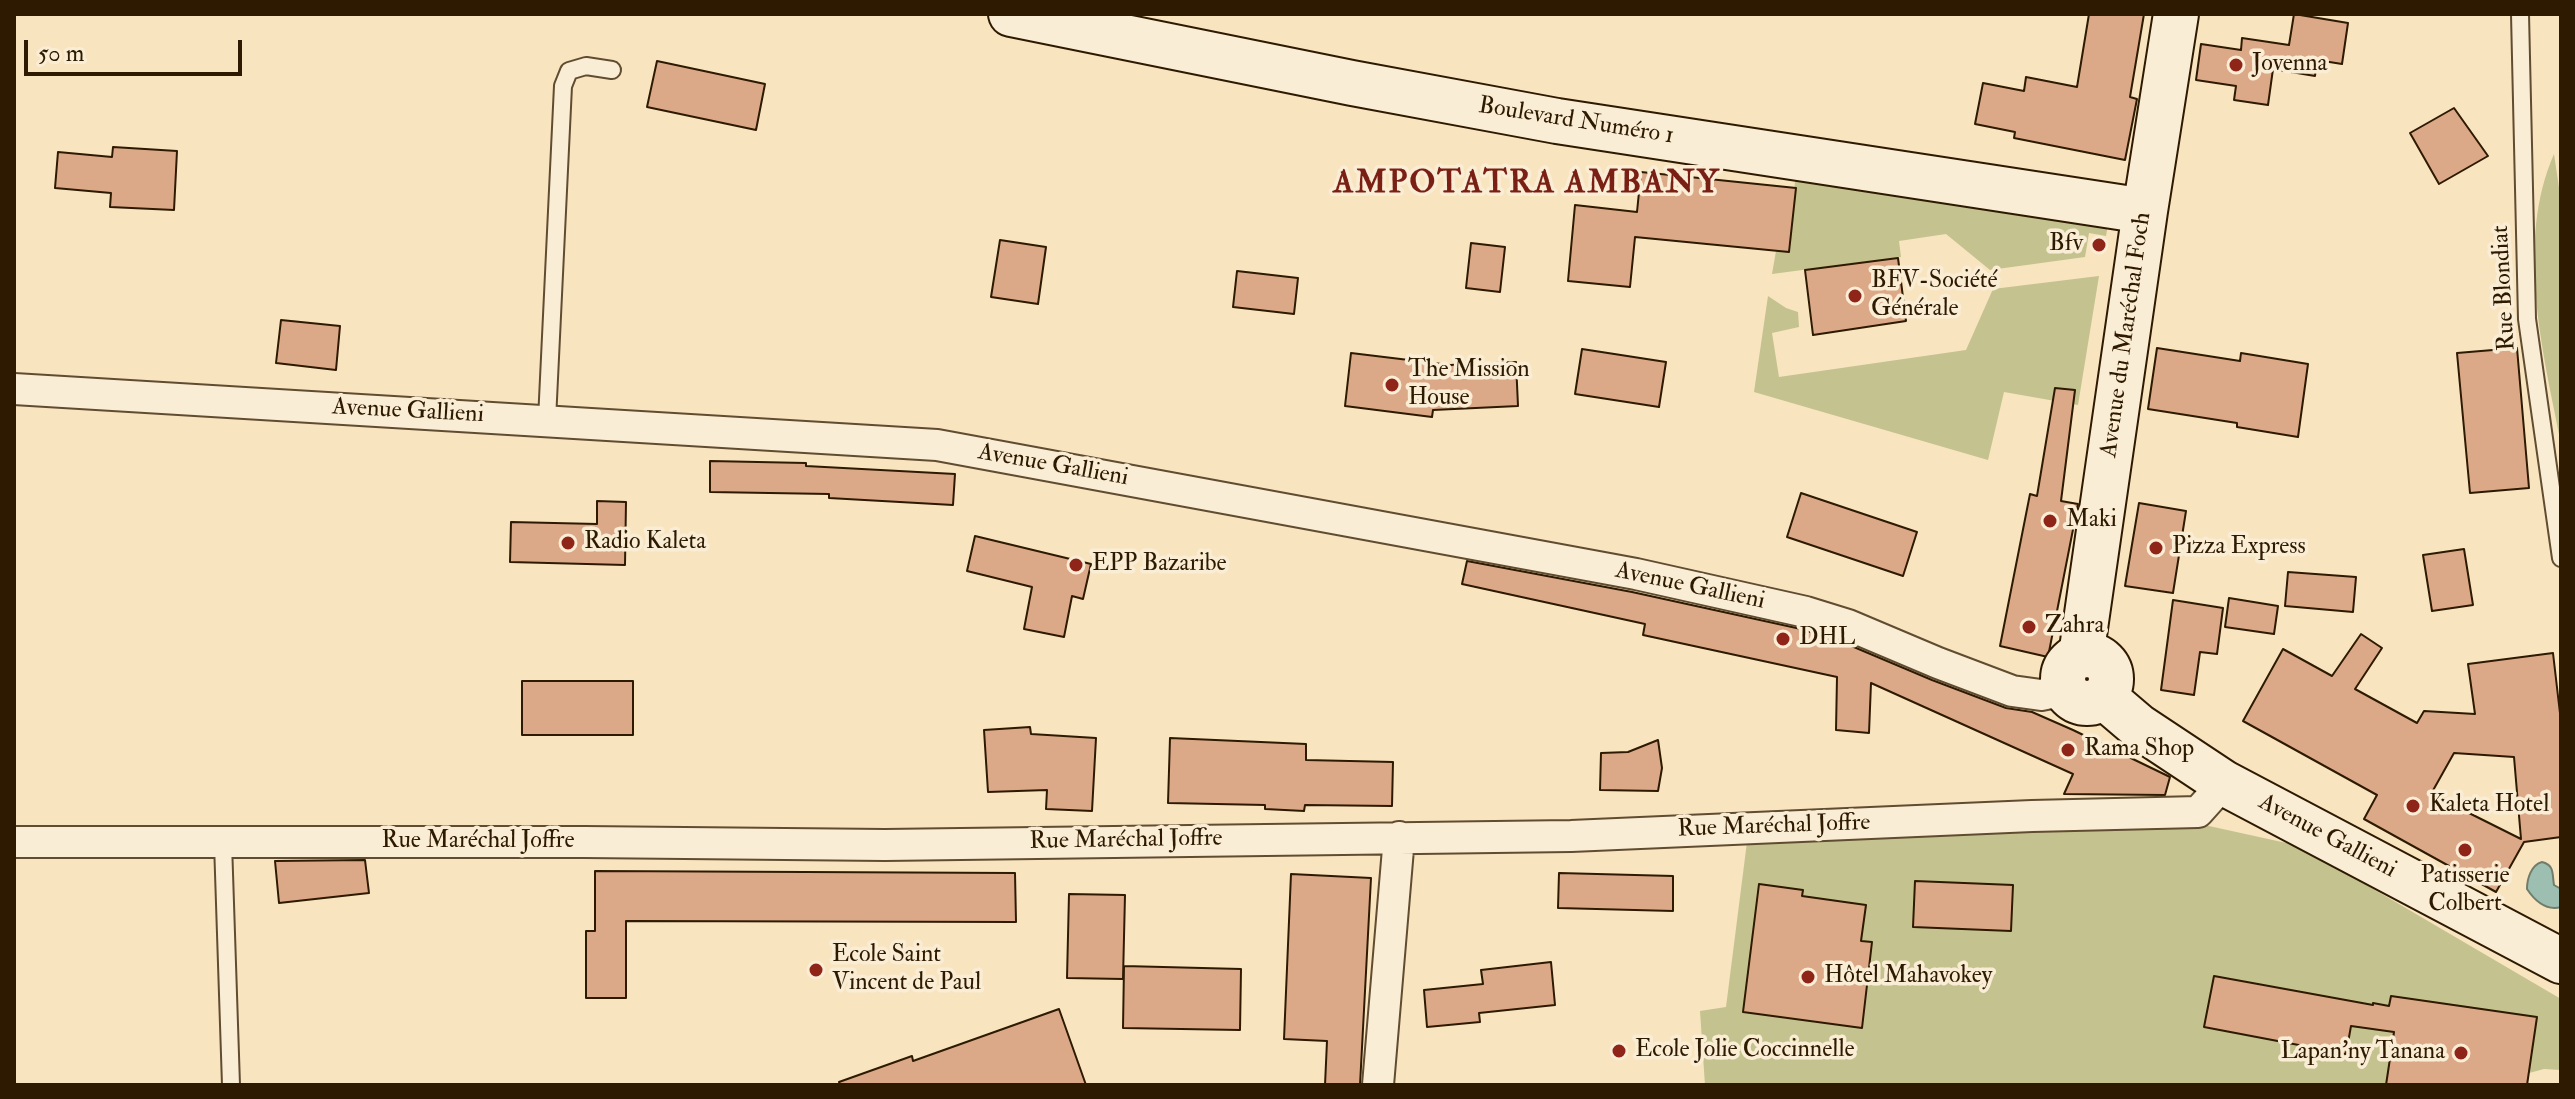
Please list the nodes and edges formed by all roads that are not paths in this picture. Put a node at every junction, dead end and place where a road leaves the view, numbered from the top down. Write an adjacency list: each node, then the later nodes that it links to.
1 (1011, 14): 5 (main road, Boulevard Numéro 1)
2 (2176, 14): 5 (main road, Avenue du Maréchal Foch)
3 (2520, 14): 8 (lane, Rue Blondiat)
4 (612, 70): 7 (lane)
5 (2145, 211): 9 (main road, Avenue du Maréchal Foch)
6 (14, 389): 7 (street, Avenue Gallieni)
7 (547, 420): 9 (street, Avenue Gallieni)
8 (2561, 558)
9 (2083, 681): 10 (main road, Avenue Gallieni)
10 (2224, 783): 11 (street, Rue Maréchal Joffre); 14 (main road, Avenue Gallieni)
11 (1399, 837): 13 (street, Rue Maréchal Joffre); 16 (street)
12 (14, 842): 13 (street, Rue Maréchal Joffre)
13 (223, 843): 15 (lane)
14 (2561, 961)
15 (231, 1085)
16 (1378, 1085)

